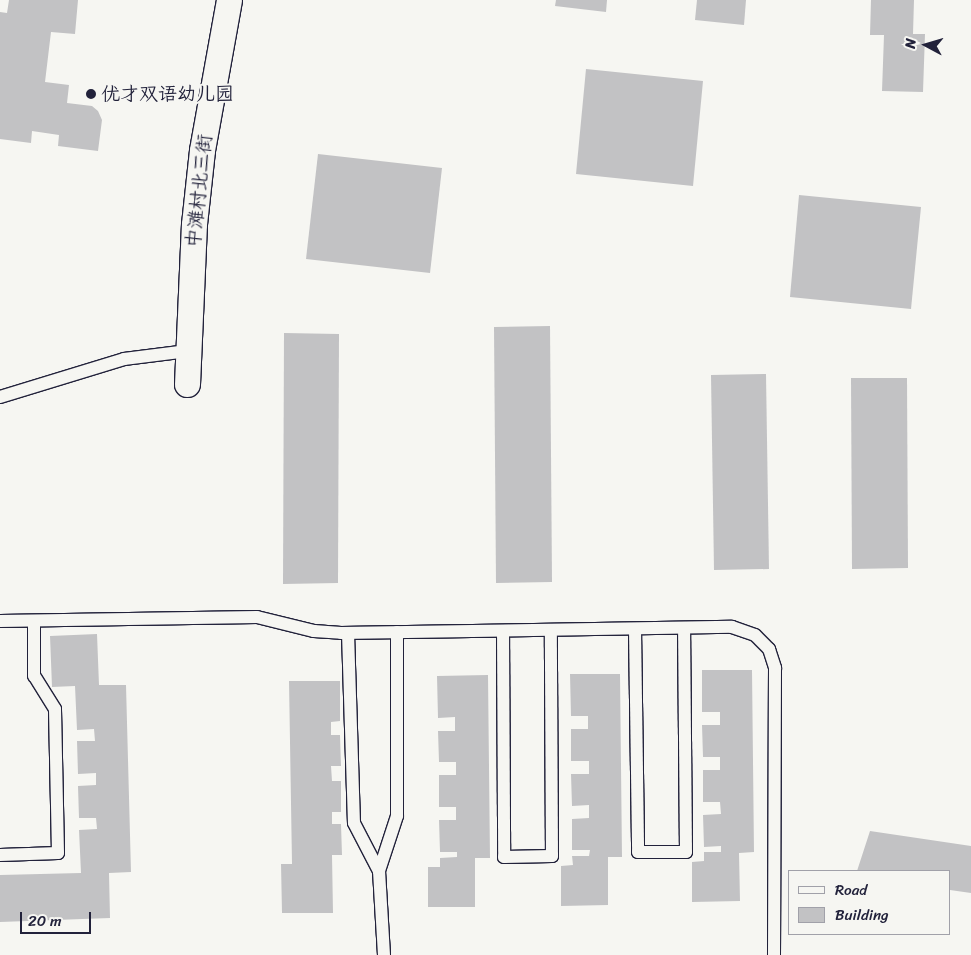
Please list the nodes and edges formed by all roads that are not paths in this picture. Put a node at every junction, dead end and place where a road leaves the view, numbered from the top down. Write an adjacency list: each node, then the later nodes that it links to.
1 (228, 0): 2 (street, 中滩村北三街)
2 (187, 351): 3 (street, 中滩村北三街); 4 (lane)
3 (187, 384)
4 (1, 397)
5 (0, 621): 6 (lane)
6 (34, 621): 12 (lane); 13 (lane)
7 (684, 628): 8 (lane); 8 (lane); 16 (lane)
8 (635, 629): 9 (lane)
9 (551, 630): 10 (lane); 10 (lane)
10 (503, 631): 11 (lane)
11 (397, 632): 12 (lane); 14 (lane)
12 (348, 633): 14 (lane)
13 (0, 855)
14 (379, 871): 15 (lane)
15 (384, 955)
16 (774, 955)

